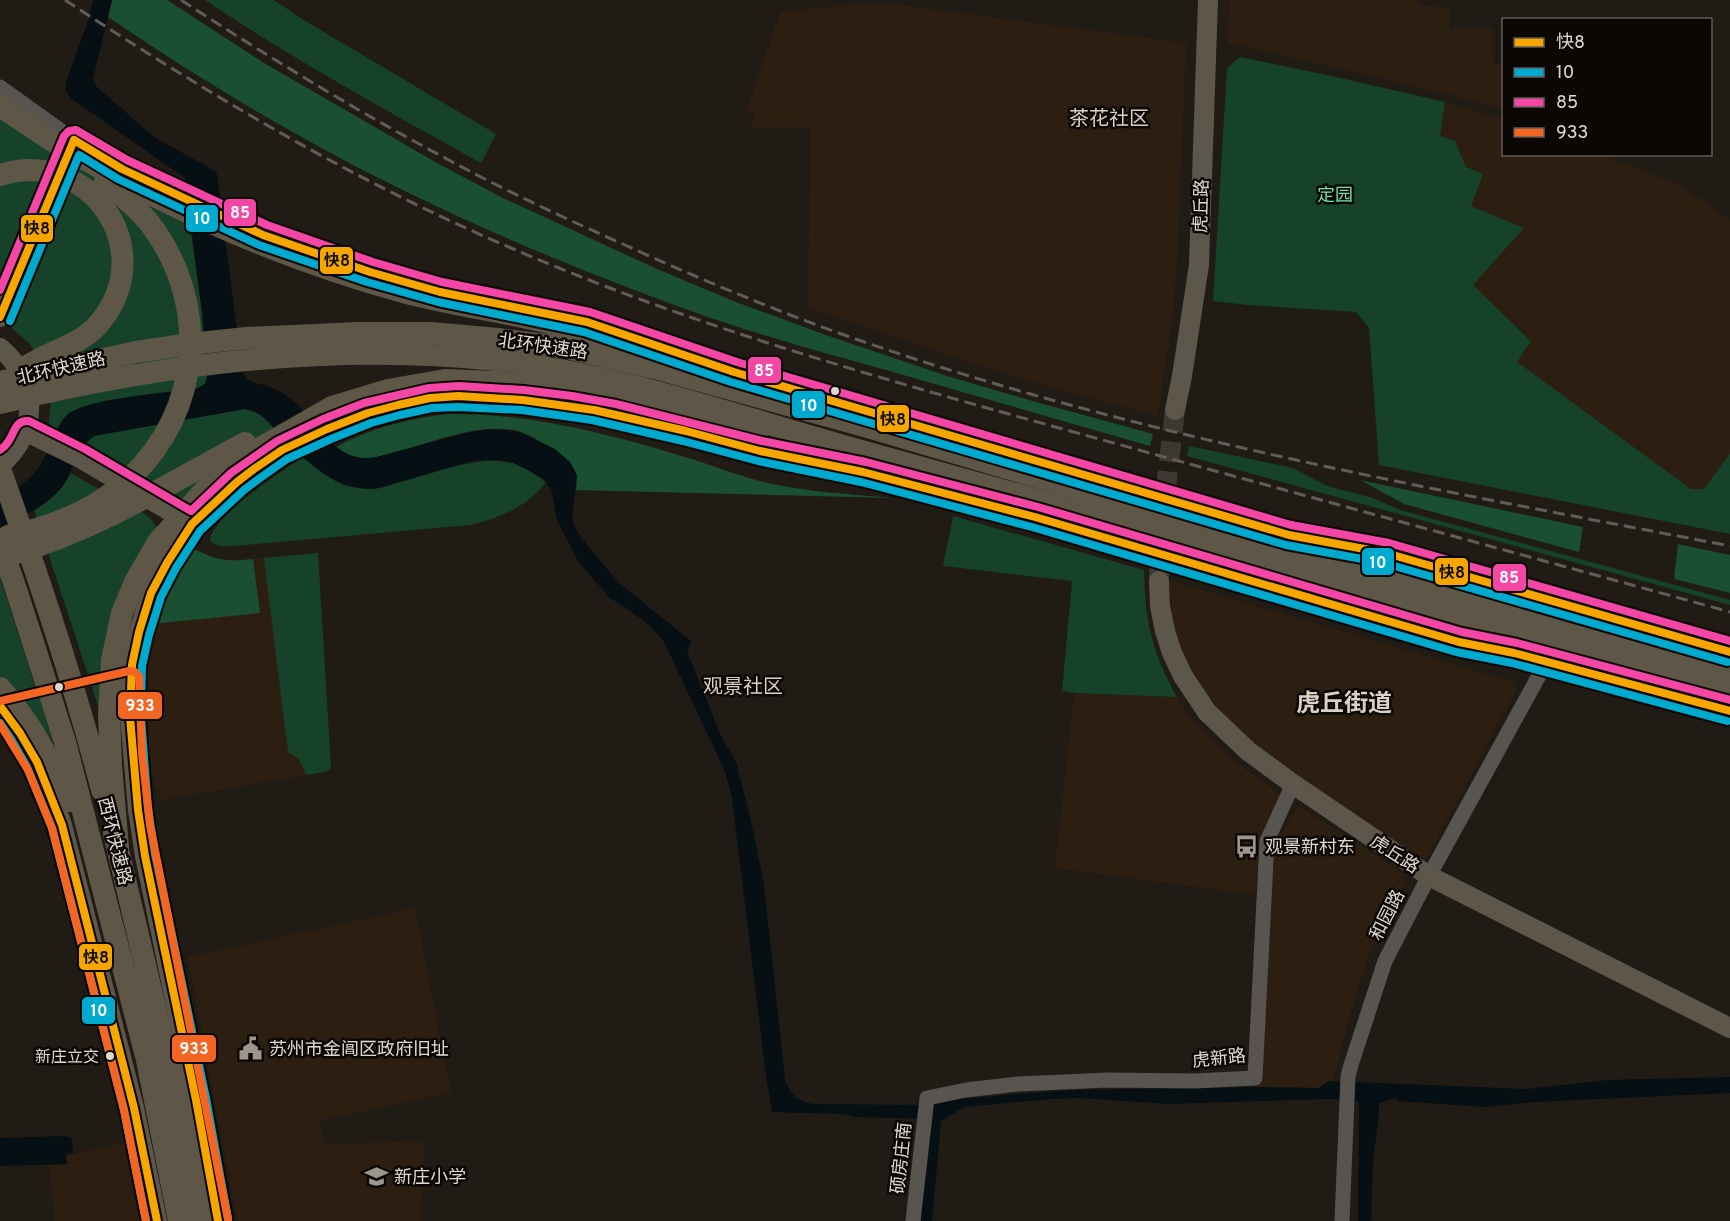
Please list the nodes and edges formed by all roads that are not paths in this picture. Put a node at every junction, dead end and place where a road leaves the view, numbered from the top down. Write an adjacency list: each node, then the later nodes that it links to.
1 (1208, 0): 13 (main road, 虎丘路)
2 (0, 87): 5 (street)
3 (0, 105): 4 (highway)
4 (51, 140): 11 (highway); 19 (highway)
5 (74, 140): 7 (main road); 25 (main road)
6 (0, 175): 10 (highway)
7 (0, 317)
8 (0, 348): 15 (main road)
9 (247, 349): 10 (highway, 北环快速路); 11 (highway, 北环快速路); 12 (highway, 北环快速路); 16 (highway, 北环快速路)
10 (0, 381)
11 (737, 391): 28 (highway, 北环快速路)
12 (0, 403)
13 (1175, 410)
14 (330, 418): 16 (highway); 18 (main road); 22 (highway); 26 (main road); 34 (highway)
15 (25, 431): 17 (main road); 18 (main road)
16 (862, 452): 21 (highway, 北环快速路)
17 (0, 467): 34 (highway, 西环快速路)
18 (192, 524): 37 (main road)
19 (0, 537)
20 (0, 545): 35 (highway, 西环快速路)
21 (1208, 546): 26 (highway); 28 (highway, 北环快速路)
22 (0, 557)
23 (0, 580): 33 (highway)
24 (1158, 581): 32 (main road, 虎丘路)
25 (1730, 652)
26 (1514, 653): 27 (main road)
27 (1547, 661): 31 (main road); 36 (street, 和园路)
28 (1725, 678)
29 (0, 688): 33 (highway)
30 (0, 706): 38 (main road)
31 (1730, 711)
32 (1293, 784): 36 (main road, 虎丘路); 41 (street, 虎新路)
33 (80, 822): 35 (highway)
34 (118, 848): 40 (highway, 西环快速路)
35 (94, 851): 40 (highway, 西环快速路)
36 (1429, 876): 39 (main road, 虎丘路); 42 (street, 和园路)
37 (154, 900): 38 (main road); 46 (main road)
38 (86, 917): 43 (main road)
39 (1730, 1028)
40 (157, 1059): 44 (highway, 西环快速路); 45 (highway, 西环快速路)
41 (927, 1101): 47 (street, 硕房庄南)
42 (1342, 1216)
43 (158, 1221)
44 (179, 1221)
45 (200, 1221)
46 (218, 1221)
47 (913, 1221)

